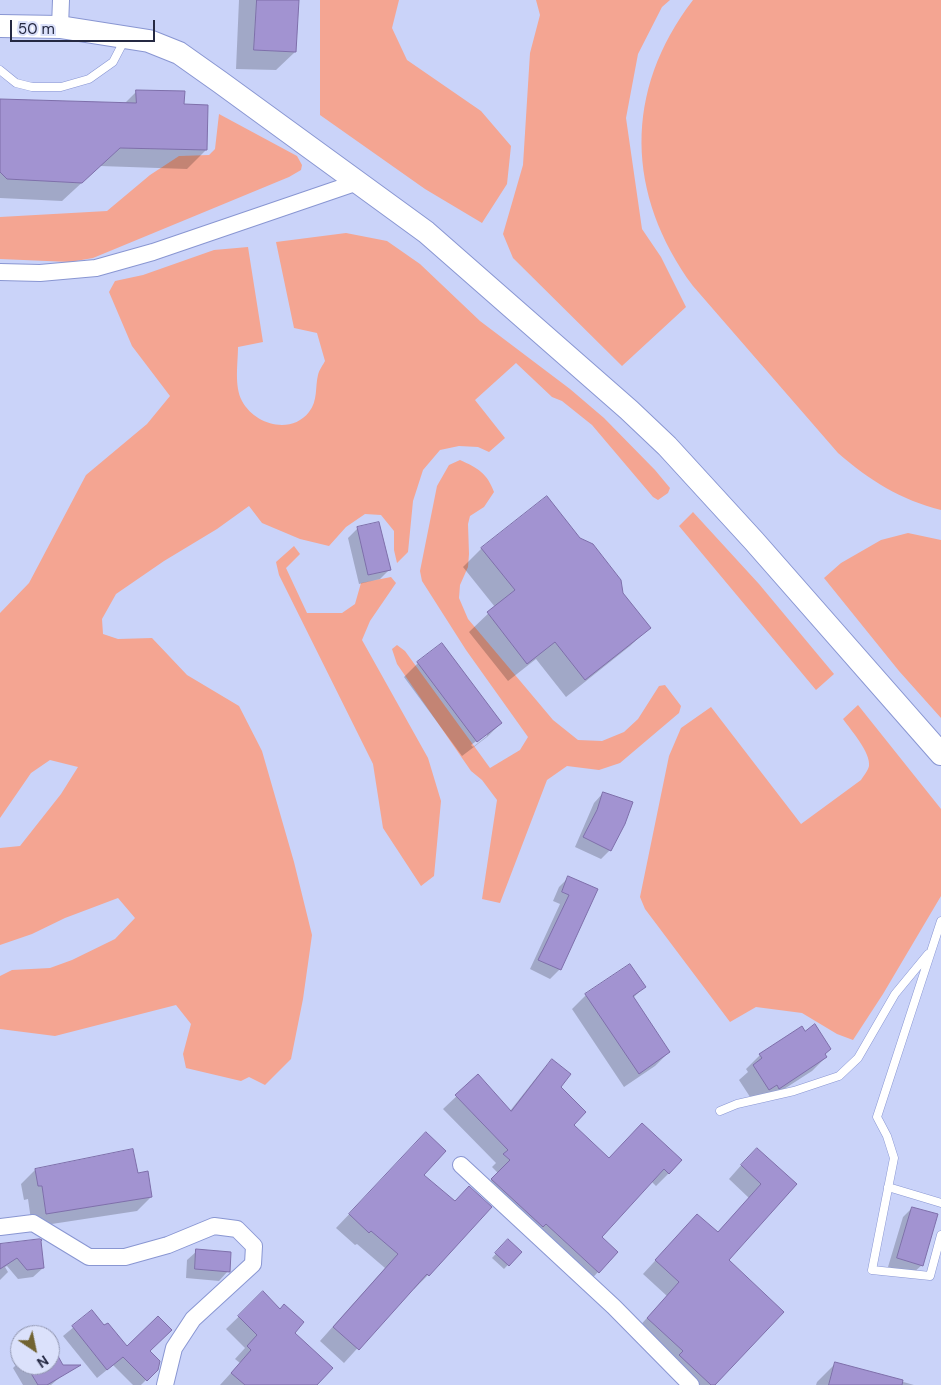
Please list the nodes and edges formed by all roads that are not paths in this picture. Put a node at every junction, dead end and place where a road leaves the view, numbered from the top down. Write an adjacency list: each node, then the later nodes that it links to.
1 (61, 0): 3 (street)
2 (0, 26): 3 (street)
3 (60, 27): 4 (street)
4 (126, 37): 5 (lane); 6 (street)
5 (0, 70)
6 (358, 182): 7 (street); 8 (street)
7 (0, 272)
8 (941, 754)
9 (941, 921): 10 (lane)
10 (931, 950): 11 (lane); 13 (lane)
11 (720, 1111)
12 (461, 1165): 18 (street)
13 (888, 1187): 14 (lane); 16 (lane)
14 (941, 1203)
15 (0, 1227): 17 (street)
16 (941, 1235)
17 (165, 1385)
18 (691, 1385)

